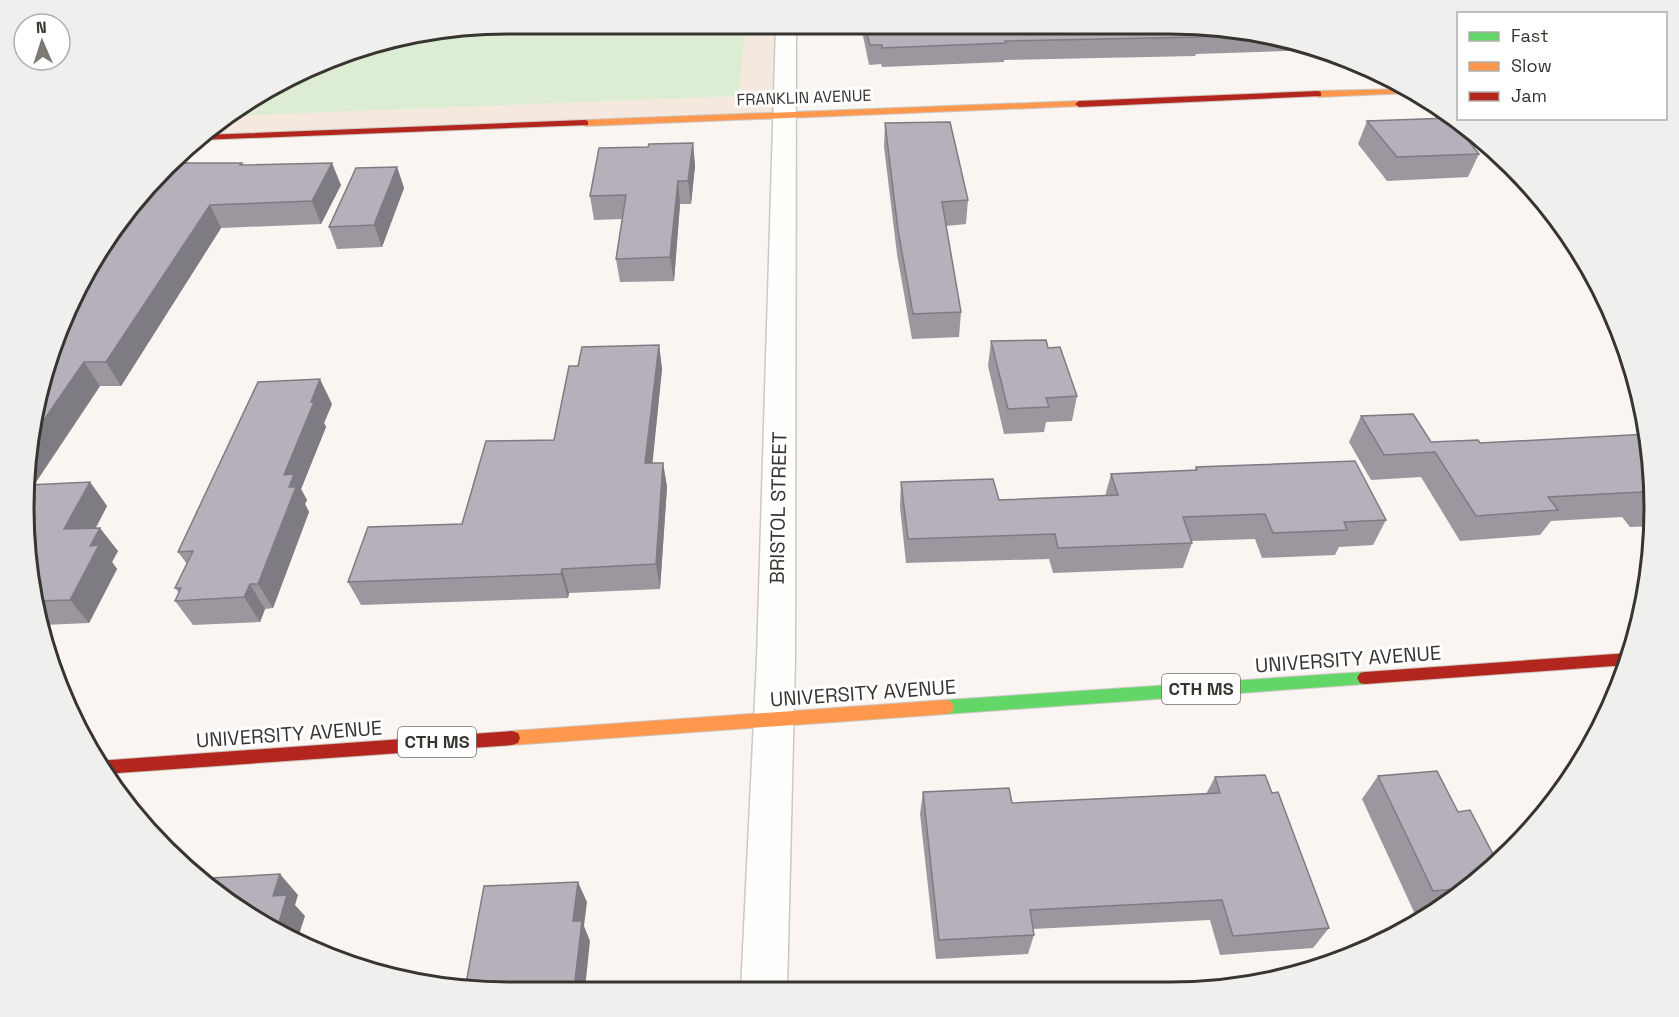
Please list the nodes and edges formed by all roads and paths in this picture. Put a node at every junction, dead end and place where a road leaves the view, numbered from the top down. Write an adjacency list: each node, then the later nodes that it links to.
1 (786, 34): 3 (street, BRISTOL STREET)
2 (1396, 91): 3 (street, FRANKLIN AVENUE)
3 (784, 114): 4 (street, FRANKLIN AVENUE); 6 (street, BRISTOL STREET)
4 (213, 137)
5 (1619, 660): 6 (street, UNIVERSITY AVENUE / CTH MS)
6 (774, 719): 7 (street, UNIVERSITY AVENUE / CTH MS); 8 (street, BRISTOL STREET)
7 (110, 766)
8 (764, 982)

